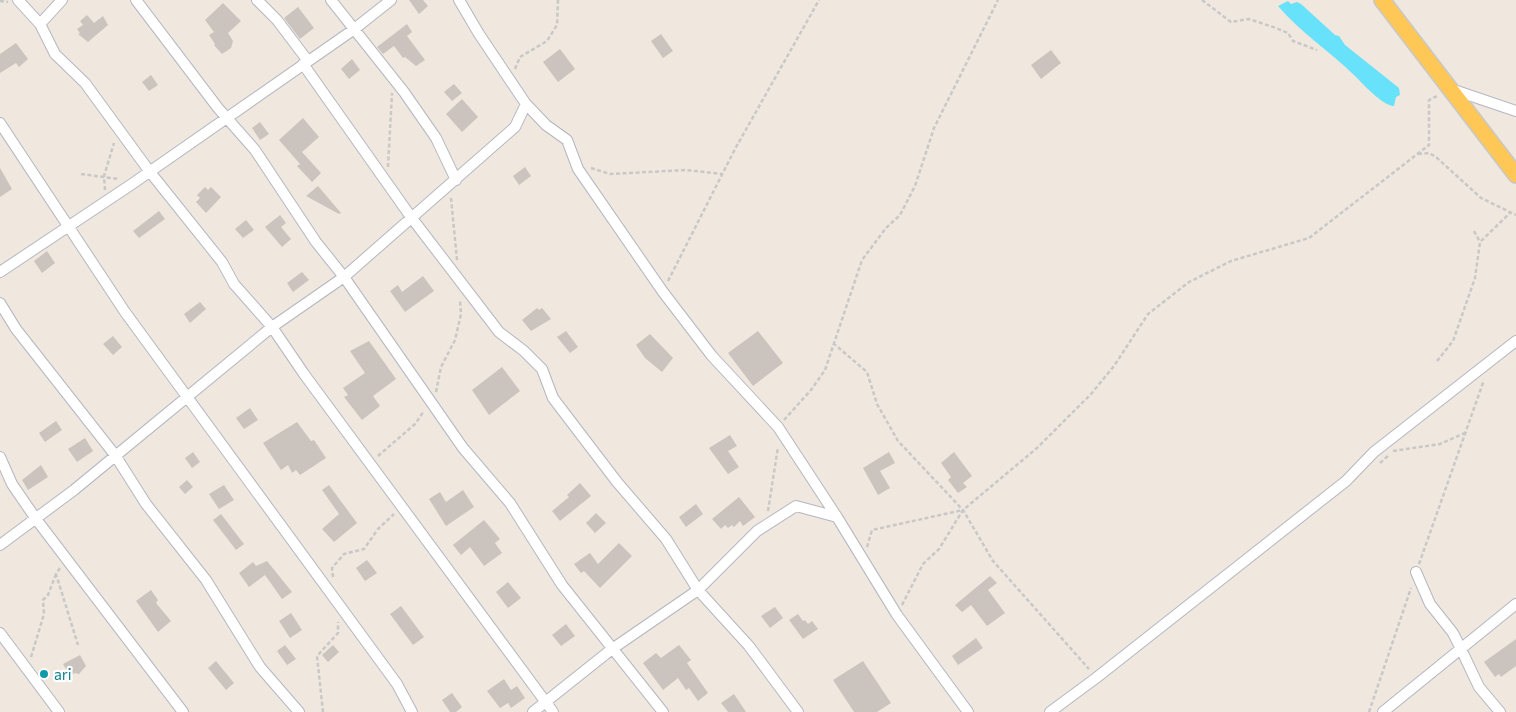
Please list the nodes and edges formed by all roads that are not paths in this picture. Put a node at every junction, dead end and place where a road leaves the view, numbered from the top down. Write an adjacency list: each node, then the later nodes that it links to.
1 (18, 0): 9 (street)
2 (62, 0): 9 (street)
3 (136, 0): 15 (street)
4 (257, 0): 11 (street)
5 (331, 0): 10 (street)
6 (390, 0): 10 (street)
7 (459, 0): 13 (street)
8 (1382, 0): 12 (main road)
9 (40, 24): 17 (street)
10 (353, 30): 11 (street); 19 (street)
11 (306, 63): 15 (street); 20 (street)
12 (1449, 88): 14 (street); 18 (main road)
13 (526, 104): 19 (street); 30 (street)
14 (1516, 111)
15 (227, 117): 17 (street); 23 (street)
16 (0, 123): 21 (street)
17 (150, 172): 21 (street); 25 (street)
18 (1516, 175)
19 (456, 180): 20 (street)
20 (411, 217): 23 (street); 34 (street)
21 (70, 227): 22 (street); 27 (street)
22 (0, 272)
23 (344, 277): 25 (street); 37 (street)
24 (0, 303): 28 (street)
25 (272, 327): 27 (street); 39 (street)
26 (1516, 341): 49 (street)
27 (188, 395): 28 (street); 43 (street)
28 (115, 455): 31 (street); 42 (street)
29 (0, 457): 31 (street)
30 (837, 516): 34 (street); 48 (street)
31 (36, 520): 32 (street); 41 (street)
32 (0, 545)
33 (1416, 572): 38 (street)
34 (698, 590): 37 (street); 47 (street)
35 (1516, 604): 38 (street)
36 (0, 633): 40 (street)
37 (612, 649): 39 (street); 46 (street)
38 (1461, 649): 50 (street); 51 (street)
39 (546, 702): 44 (street); 45 (street)
40 (59, 712)
41 (183, 712)
42 (299, 712)
43 (412, 712)
44 (533, 712)
45 (553, 712)
46 (663, 712)
47 (798, 712)
48 (968, 712)
49 (1050, 712)
50 (1382, 712)
51 (1500, 712)

